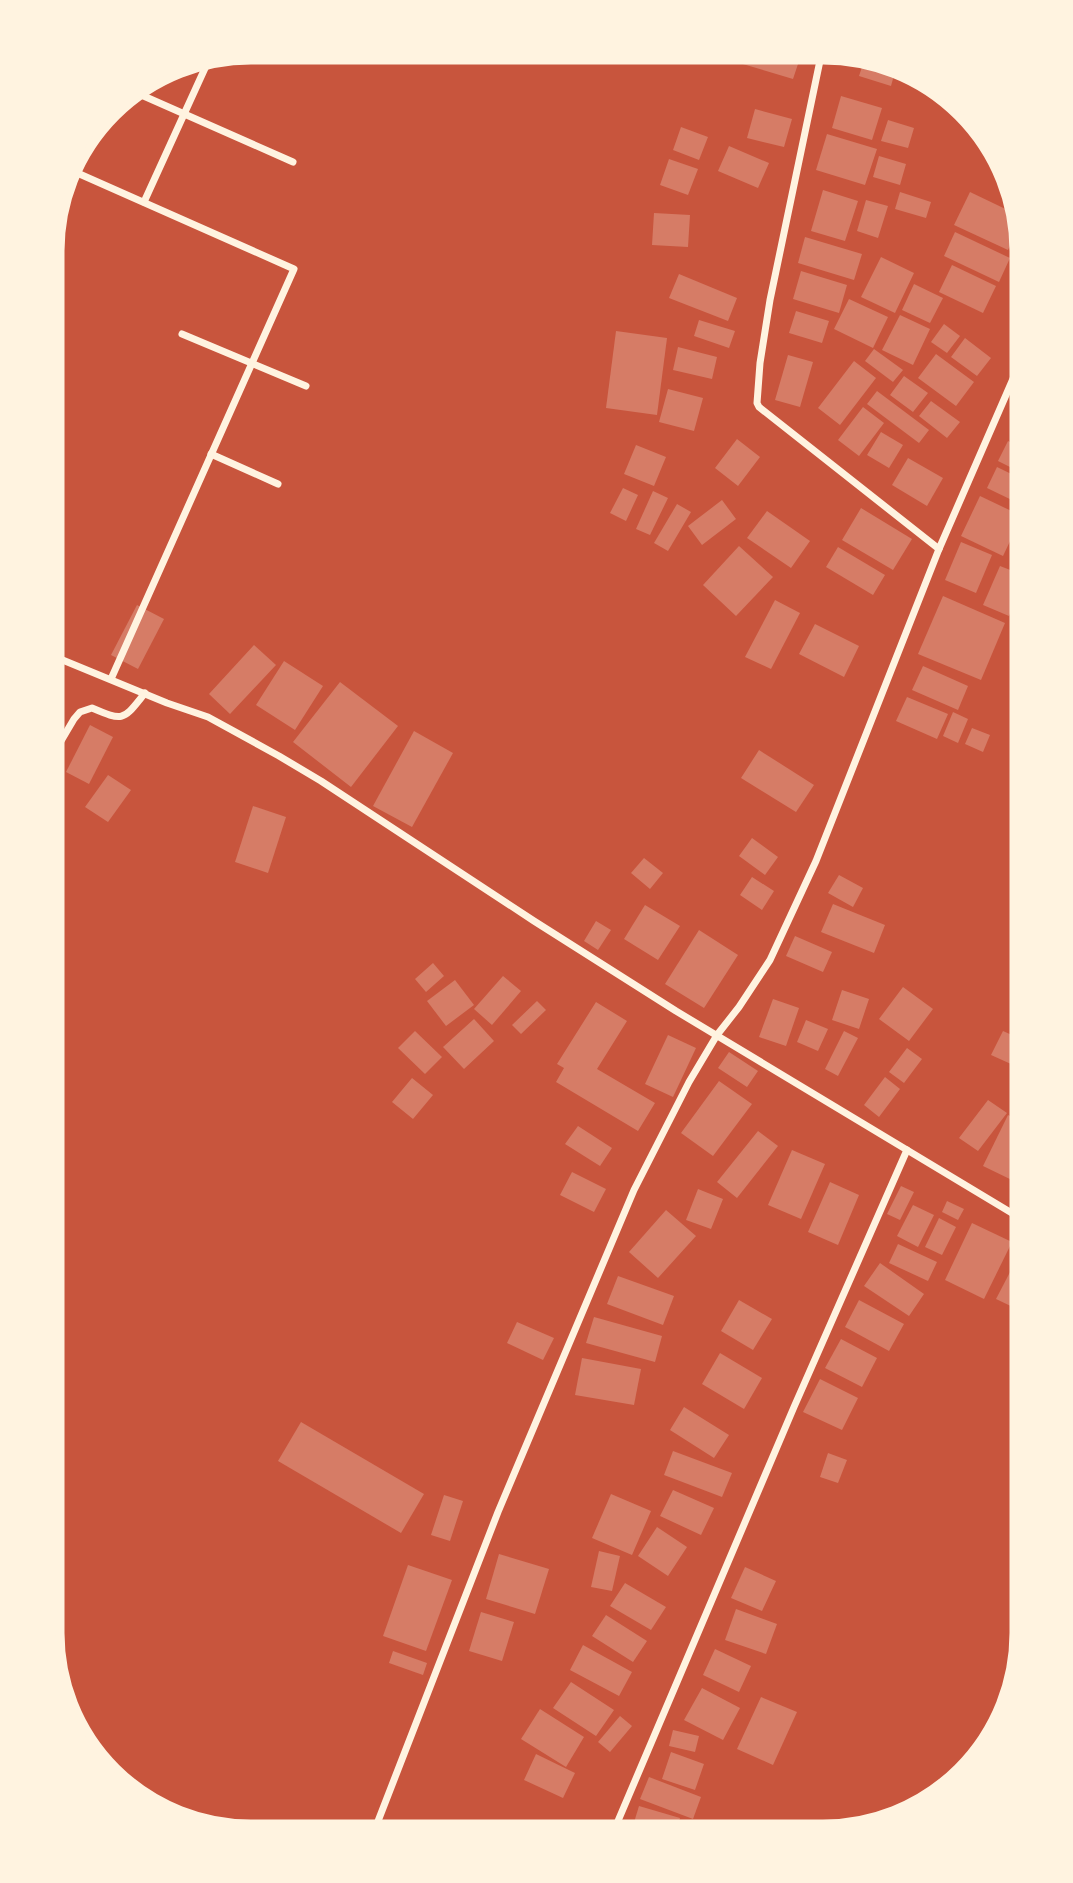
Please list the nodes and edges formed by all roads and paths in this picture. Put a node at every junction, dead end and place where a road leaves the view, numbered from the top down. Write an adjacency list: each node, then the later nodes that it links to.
1 (820, 60): 14 (street)
2 (207, 65): 4 (street)
3 (140, 95): 4 (street)
4 (184, 114): 5 (street); 7 (street)
5 (293, 162)
6 (76, 172): 7 (street)
7 (144, 202): 9 (street)
8 (182, 334): 9 (street)
9 (252, 363): 11 (street); 12 (street)
10 (1014, 377): 14 (street)
11 (306, 386)
12 (211, 454): 13 (street); 16 (street)
13 (278, 484)
14 (939, 550): 19 (street)
15 (59, 659): 16 (street)
16 (111, 680): 17 (street)
17 (145, 693): 18 (street); 19 (street)
18 (59, 744)
19 (717, 1034): 20 (street); 22 (street)
20 (907, 1150): 21 (street); 23 (street)
21 (1013, 1213)
22 (377, 1824)
23 (617, 1824)

